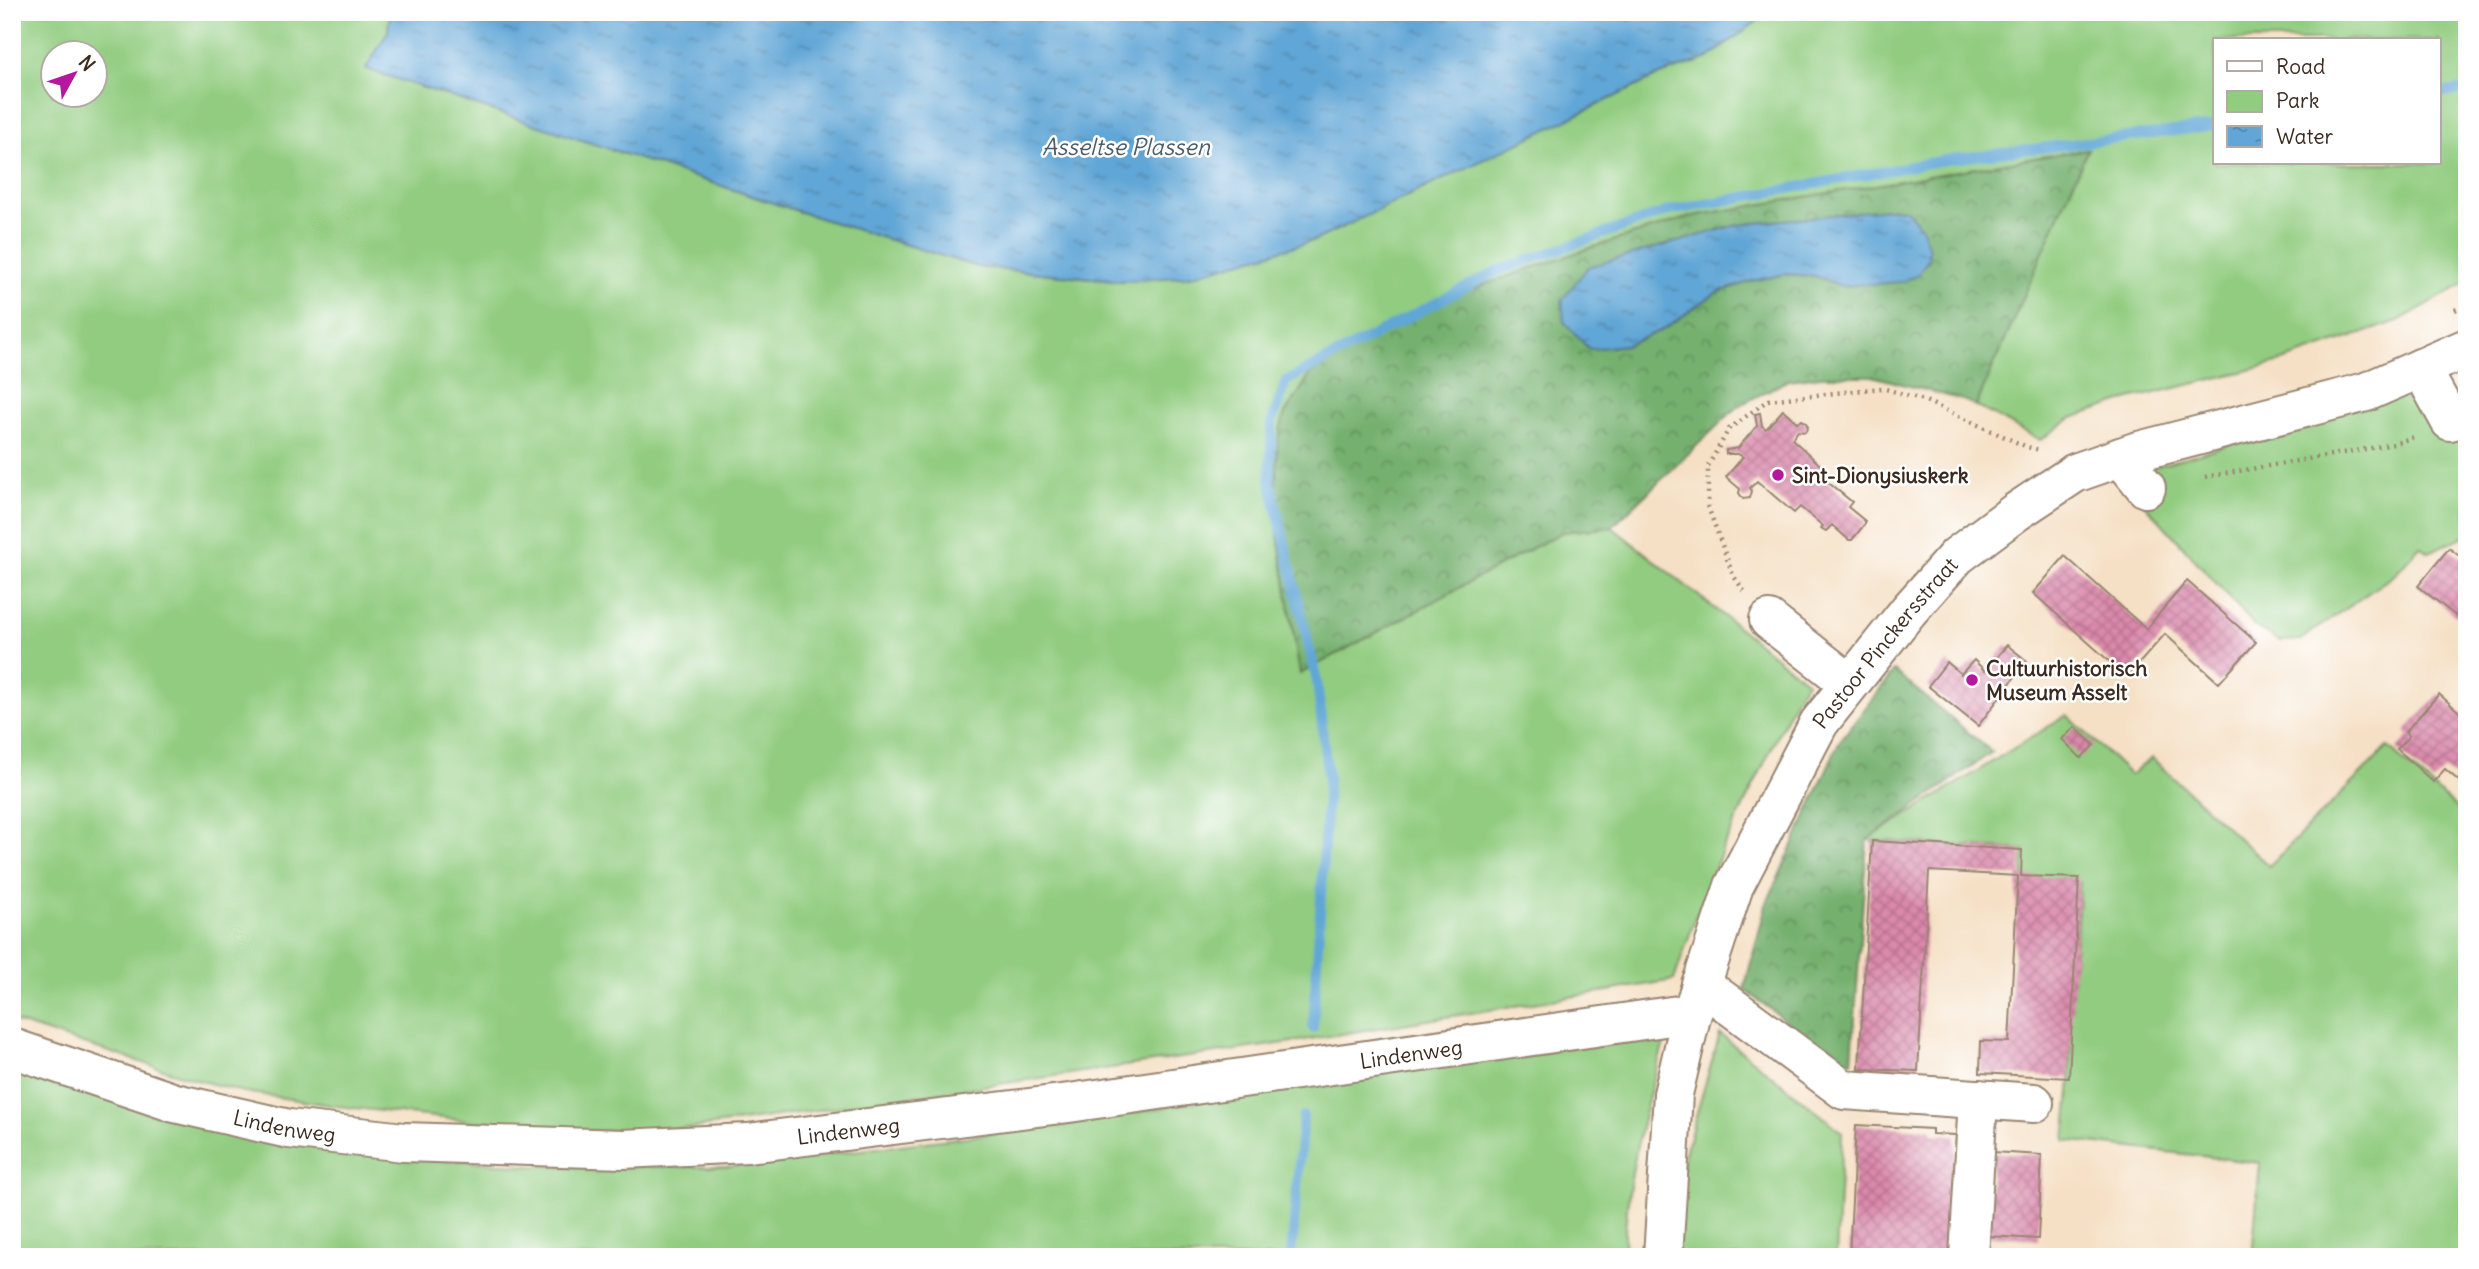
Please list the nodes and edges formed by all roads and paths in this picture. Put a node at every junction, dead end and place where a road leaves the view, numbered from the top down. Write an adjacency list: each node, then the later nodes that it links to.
1 (2467, 348): 2 (street, Pastoor Pinckersstraat)
2 (2421, 368): 3 (street); 5 (street, Pastoor Pinckersstraat)
3 (2459, 418): 6 (path)
4 (2050, 452): 8 (path)
5 (2121, 457): 7 (street); 9 (street, Pastoor Pinckersstraat)
6 (2203, 477)
7 (2146, 488)
8 (1769, 620): 9 (street)
9 (1849, 683): 10 (street, Pastoor Pinckersstraat)
10 (1696, 999): 11 (street, Lindenweg); 12 (street); 14 (street, Pastoor Pinckersstraat)
11 (12, 1048)
12 (1978, 1099): 13 (street); 15 (street)
13 (2034, 1103)
14 (1663, 1257)
15 (1969, 1257)

